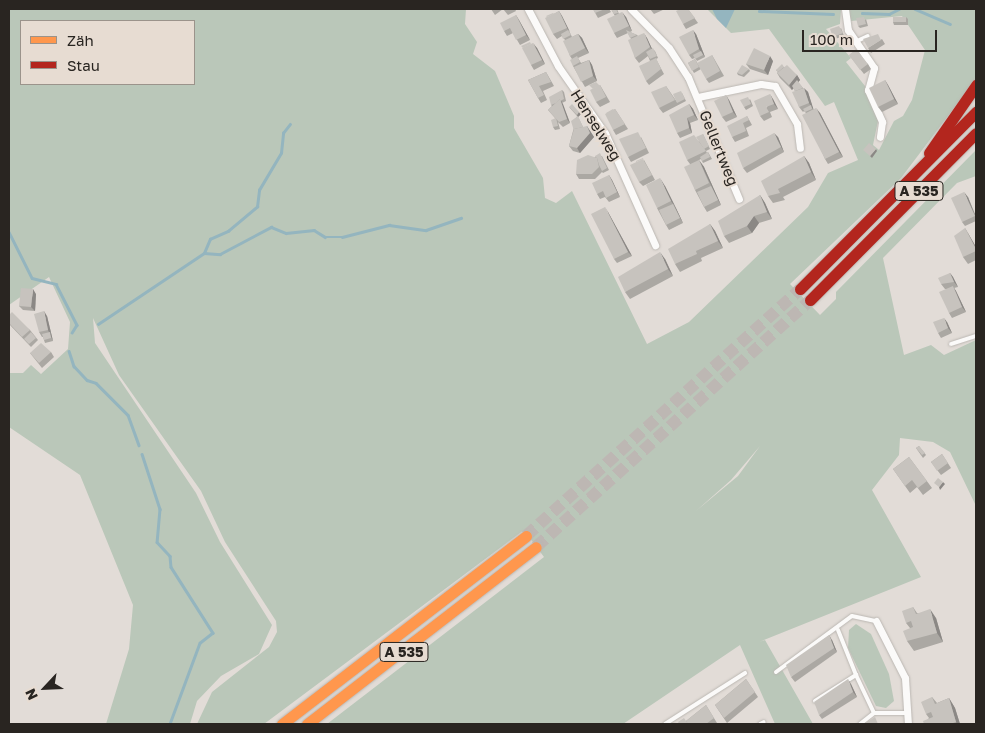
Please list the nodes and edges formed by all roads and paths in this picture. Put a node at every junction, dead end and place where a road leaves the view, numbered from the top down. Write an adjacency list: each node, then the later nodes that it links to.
1 (528, 9): 14 (street, Henselweg)
2 (631, 9): 7 (street, Gellertweg)
3 (844, 9): 5 (street)
4 (868, 36): 5 (lane)
5 (855, 42): 10 (street)
6 (976, 85): 12 (highway)
7 (698, 97): 11 (street, Gellertweg); 13 (street, Gellertweg)
8 (976, 112): 12 (highway, A 535)
9 (976, 132): 16 (highway, A 535)
10 (880, 137)
11 (800, 148)
12 (916, 174): 15 (highway, A 535)
13 (739, 199)
14 (656, 245)
15 (800, 289)
16 (810, 300)
17 (976, 336): 18 (lane)
18 (951, 344)
19 (526, 536): 29 (highway, A 535)
20 (536, 547): 30 (highway, A 535)
21 (876, 621): 22 (lane); 28 (street)
22 (838, 630): 23 (lane); 25 (lane)
23 (776, 672)
24 (745, 673): 31 (lane)
25 (856, 676): 26 (lane); 27 (lane)
26 (815, 702)
27 (874, 713): 28 (lane); 32 (lane)
28 (909, 713): 33 (street)
29 (282, 724)
30 (307, 724)
31 (665, 724)
32 (860, 724)
33 (908, 724)

